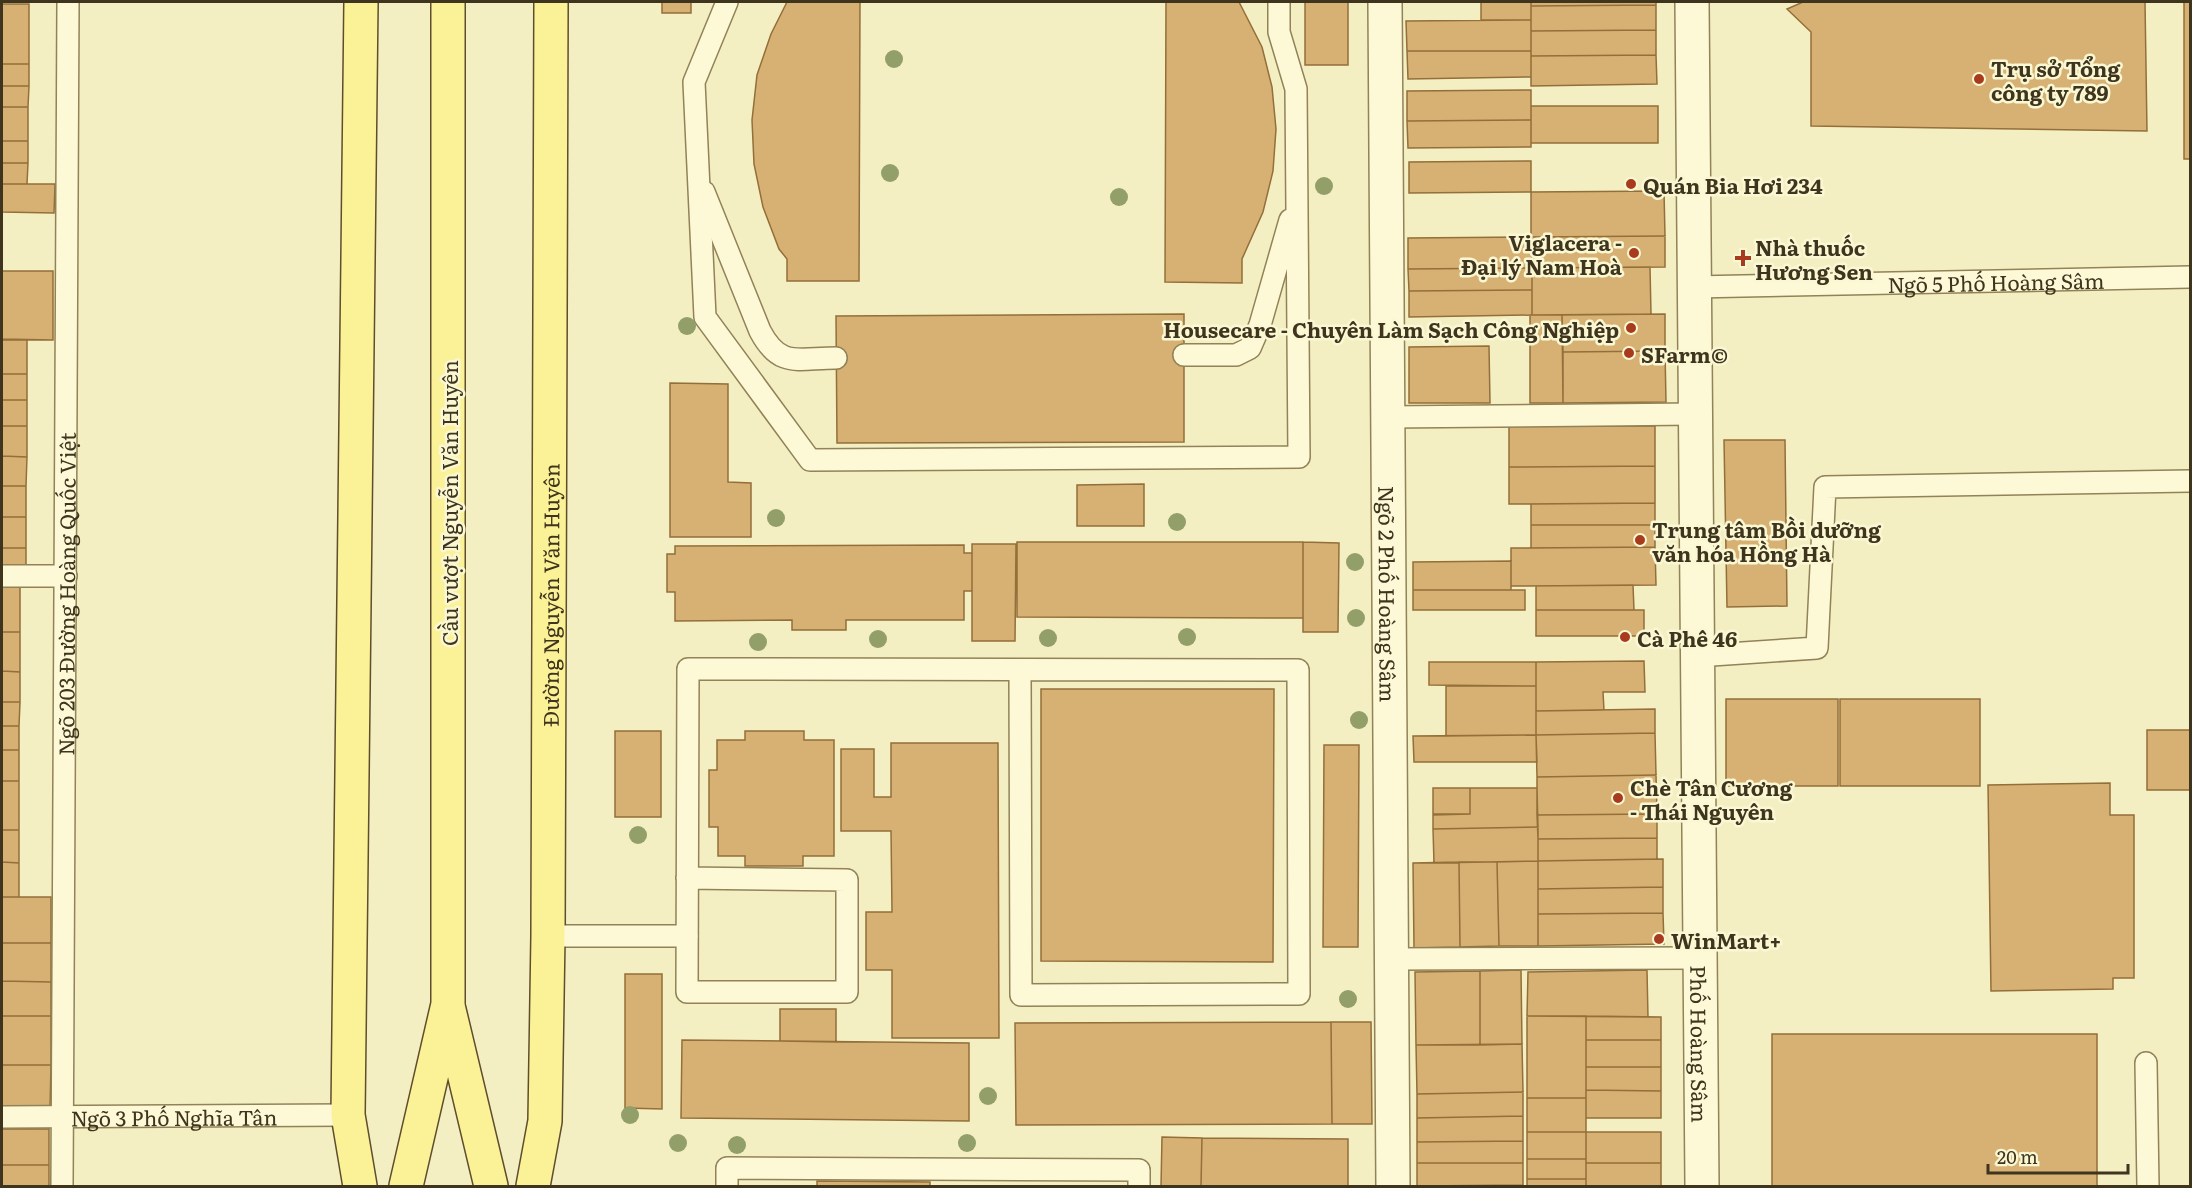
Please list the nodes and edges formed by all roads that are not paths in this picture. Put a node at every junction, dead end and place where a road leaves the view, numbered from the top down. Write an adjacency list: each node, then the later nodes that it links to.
1 (68, 2): 19 (lane, Ngõ 203 Đường Hoàng Quốc Việt)
2 (448, 2): 27 (main road, Cầu vượt Nguyễn Văn Huyên)
3 (728, 2): 9 (lane)
4 (1280, 2): 10 (lane)
5 (1385, 2): 16 (street, Ngõ 2 Phố Hoàng Sâm)
6 (1692, 2): 12 (street, Phố Hoàng Sâm)
7 (365, 7): 29 (main road)
8 (547, 11): 23 (main road, Đường Nguyễn Văn Huyên)
9 (699, 177): 10 (lane); 14 (lane)
10 (1297, 196): 13 (lane)
11 (2190, 277): 12 (lane, Ngõ 5 Phố Hoàng Sâm)
12 (1694, 287): 15 (street, Phố Hoàng Sâm)
13 (1184, 355)
14 (836, 358)
15 (1695, 414): 16 (lane); 20 (street, Phố Hoàng Sâm)
16 (1388, 417): 26 (street, Ngõ 2 Phố Hoàng Sâm)
17 (2190, 481): 20 (lane)
18 (2, 576): 19 (lane)
19 (66, 576): 31 (lane, Ngõ 203 Đường Hoàng Quốc Việt)
20 (1697, 656): 25 (street, Phố Hoàng Sâm)
21 (1020, 671): 21 (lane); 22 (lane)
22 (687, 878): 24 (lane); 24 (lane)
23 (548, 936): 24 (lane); 36 (main road, Đường Nguyễn Văn Huyên)
24 (687, 936)
25 (1699, 958): 26 (lane); 40 (street, Phố Hoàng Sâm)
26 (1391, 959): 39 (street, Ngõ 2 Phố Hoàng Sâm)
27 (448, 1004): 34 (main road, Cầu vượt Nguyễn Văn Huyên); 35 (main road, Cầu vượt Nguyễn Văn Huyên)
28 (2146, 1063): 41 (lane)
29 (348, 1115): 31 (lane, Ngõ 3 Phố Nghĩa Tân); 33 (main road)
30 (2, 1117): 31 (lane, Ngõ 3 Phố Nghĩa Tân)
31 (62, 1117): 32 (lane, Ngõ 203 Đường Hoàng Quốc Việt)
32 (62, 1186)
33 (360, 1186)
34 (406, 1186)
35 (491, 1186)
36 (533, 1186)
37 (727, 1186): 38 (lane)
38 (1139, 1186)
39 (1393, 1186)
40 (1702, 1186)
41 (2148, 1186)

